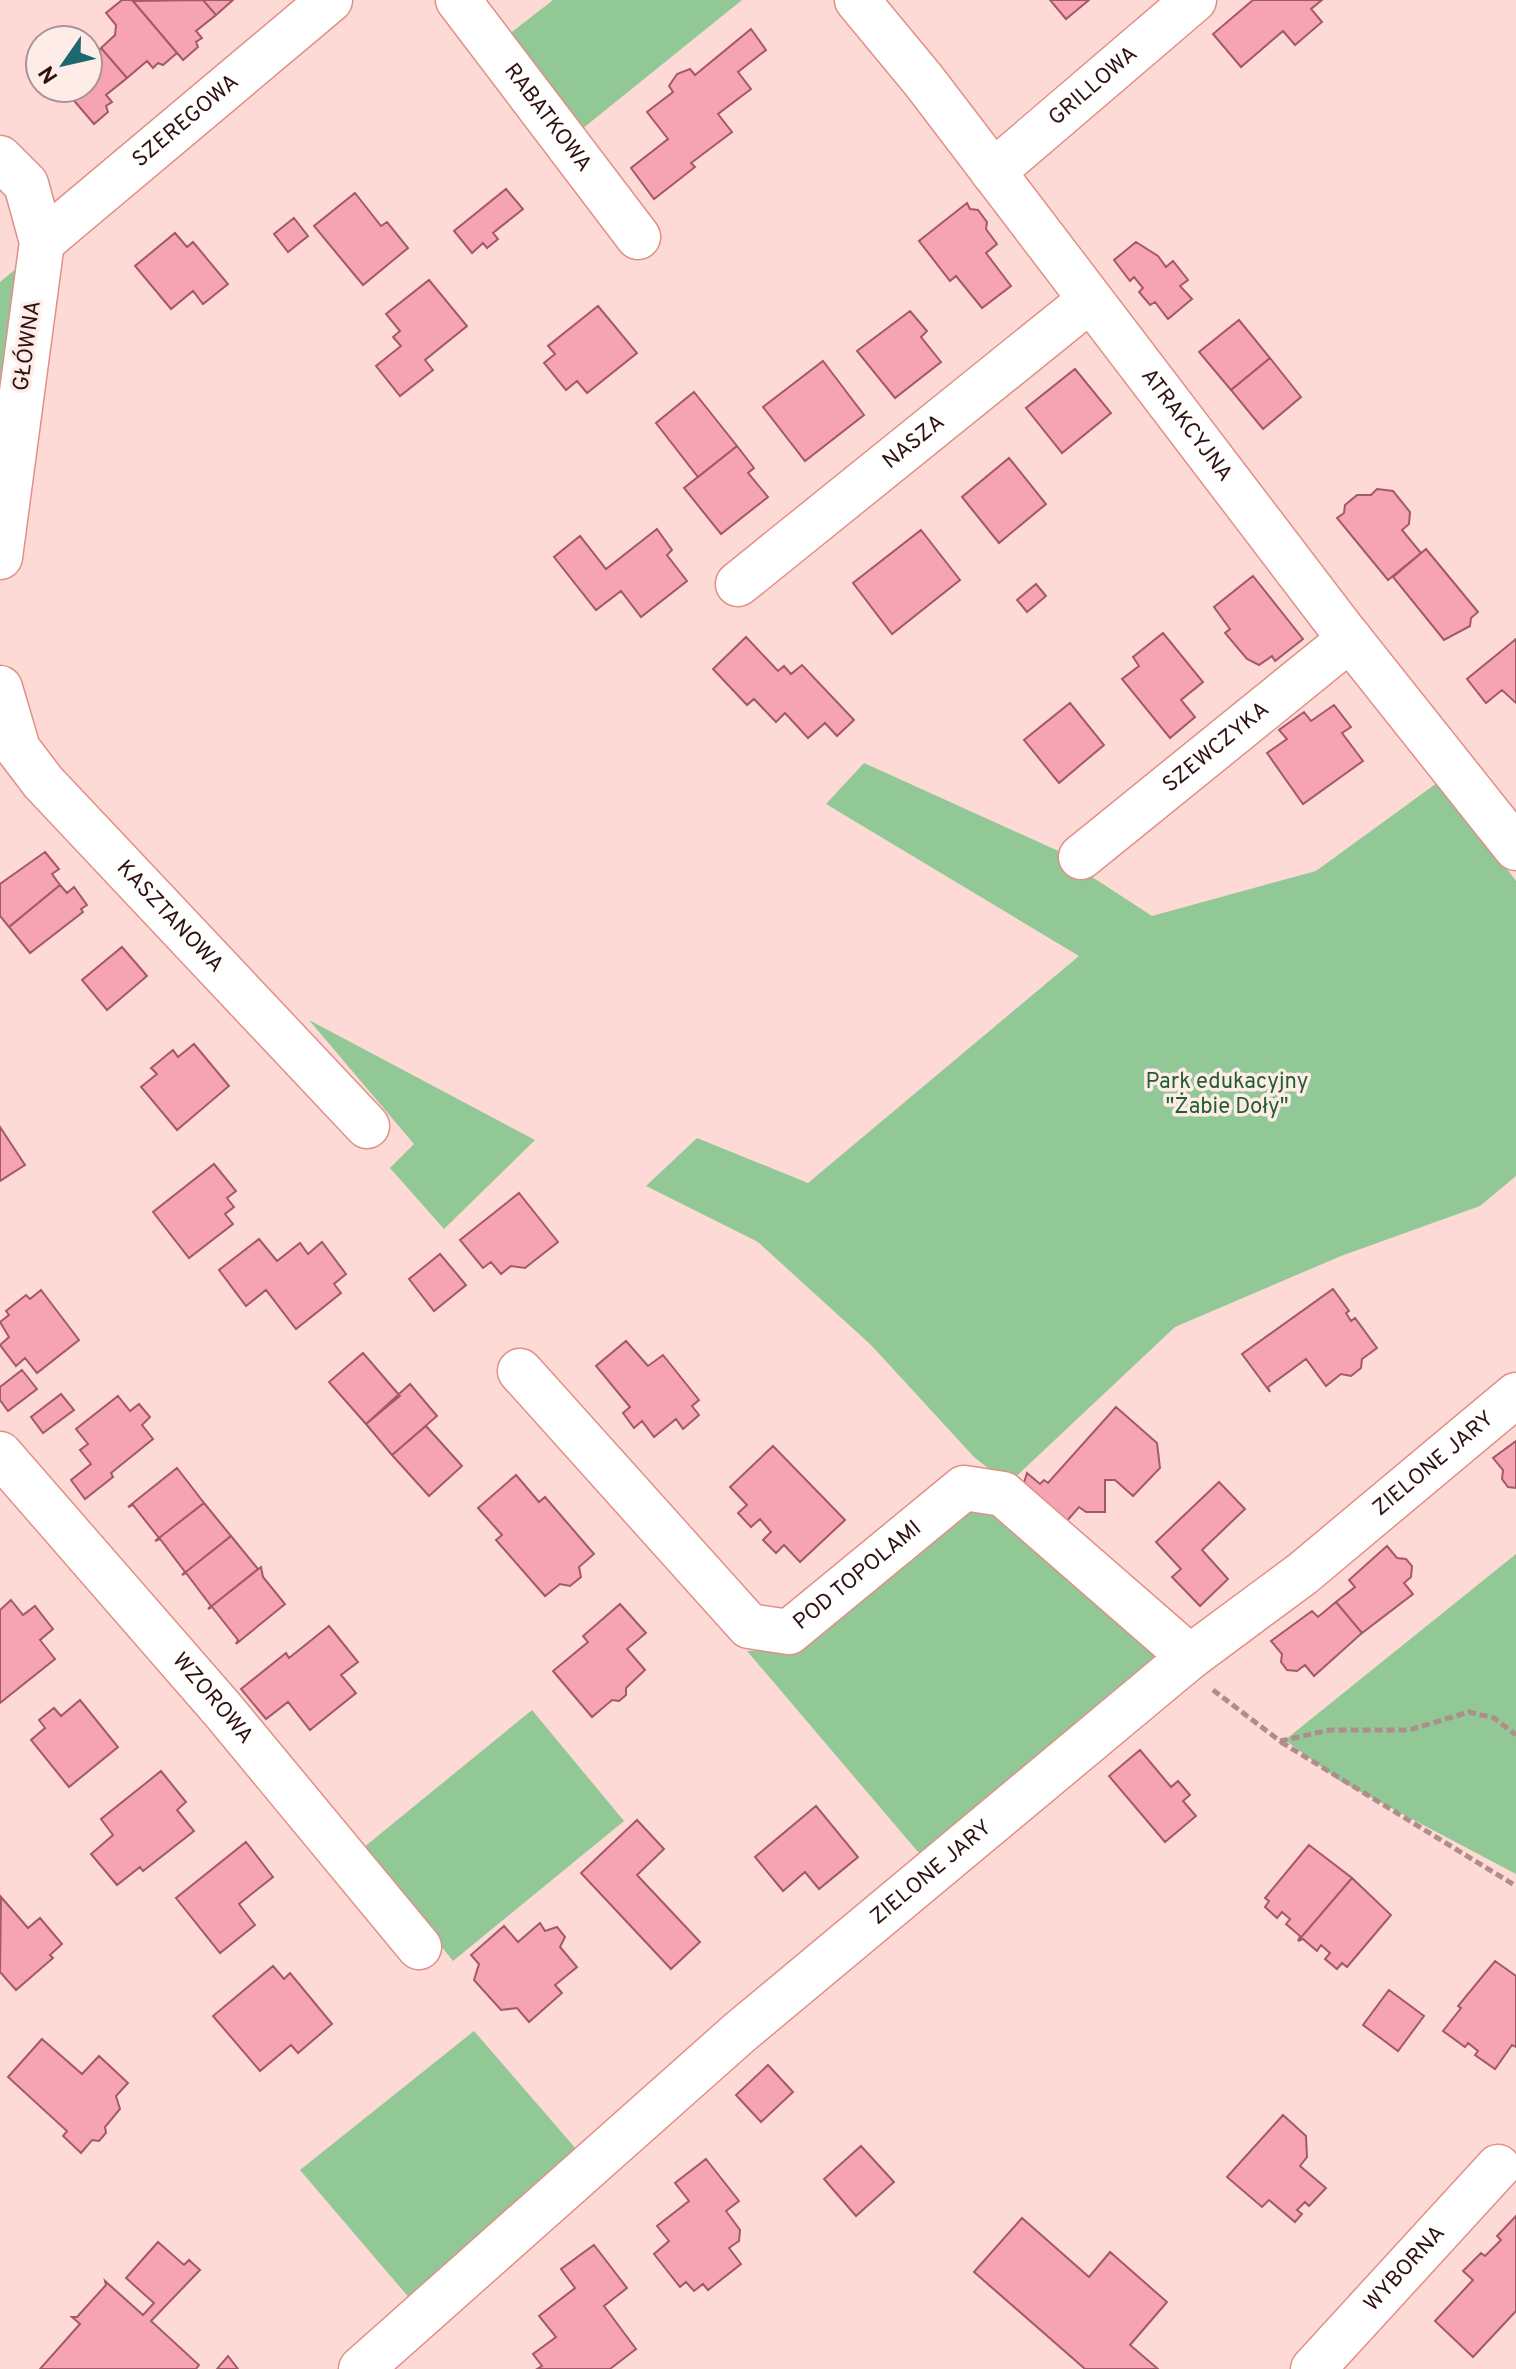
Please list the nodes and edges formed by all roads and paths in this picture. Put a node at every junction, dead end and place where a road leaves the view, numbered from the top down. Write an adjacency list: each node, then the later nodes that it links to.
1 (330, 0): 8 (street, SZEREGOWA)
2 (458, 0): 7 (street, RABATKOWA)
3 (857, 0): 6 (street, ATRAKCYJNA)
4 (1194, 0): 6 (street, GRILLOWA)
5 (0, 158): 8 (street, GŁÓWNA)
6 (993, 172): 9 (street, ATRAKCYJNA)
7 (638, 237)
8 (42, 242): 10 (street, GŁÓWNA)
9 (1090, 300): 12 (street, NASZA); 13 (street, ATRAKCYJNA)
10 (0, 546): 11 (street)
11 (0, 557)
12 (738, 584)
13 (1350, 639): 15 (street, ATRAKCYJNA); 16 (street, SZEWCZYKA)
14 (0, 688): 17 (street, KASZTANOWA)
15 (1516, 848)
16 (1081, 857)
17 (367, 1126)
18 (520, 1371): 21 (street, POD TOPOLAMI)
19 (1516, 1395): 21 (street, ZIELONE JARY)
20 (0, 1454): 25 (street, WZOROWA)
21 (1190, 1657): 23 (path); 27 (street, ZIELONE JARY)
22 (1516, 1735): 23 (path)
23 (1280, 1741): 24 (path)
24 (1516, 1886)
25 (419, 1947)
26 (1498, 2167): 28 (street, WYBORNA)
27 (361, 2369)
28 (1313, 2369)

